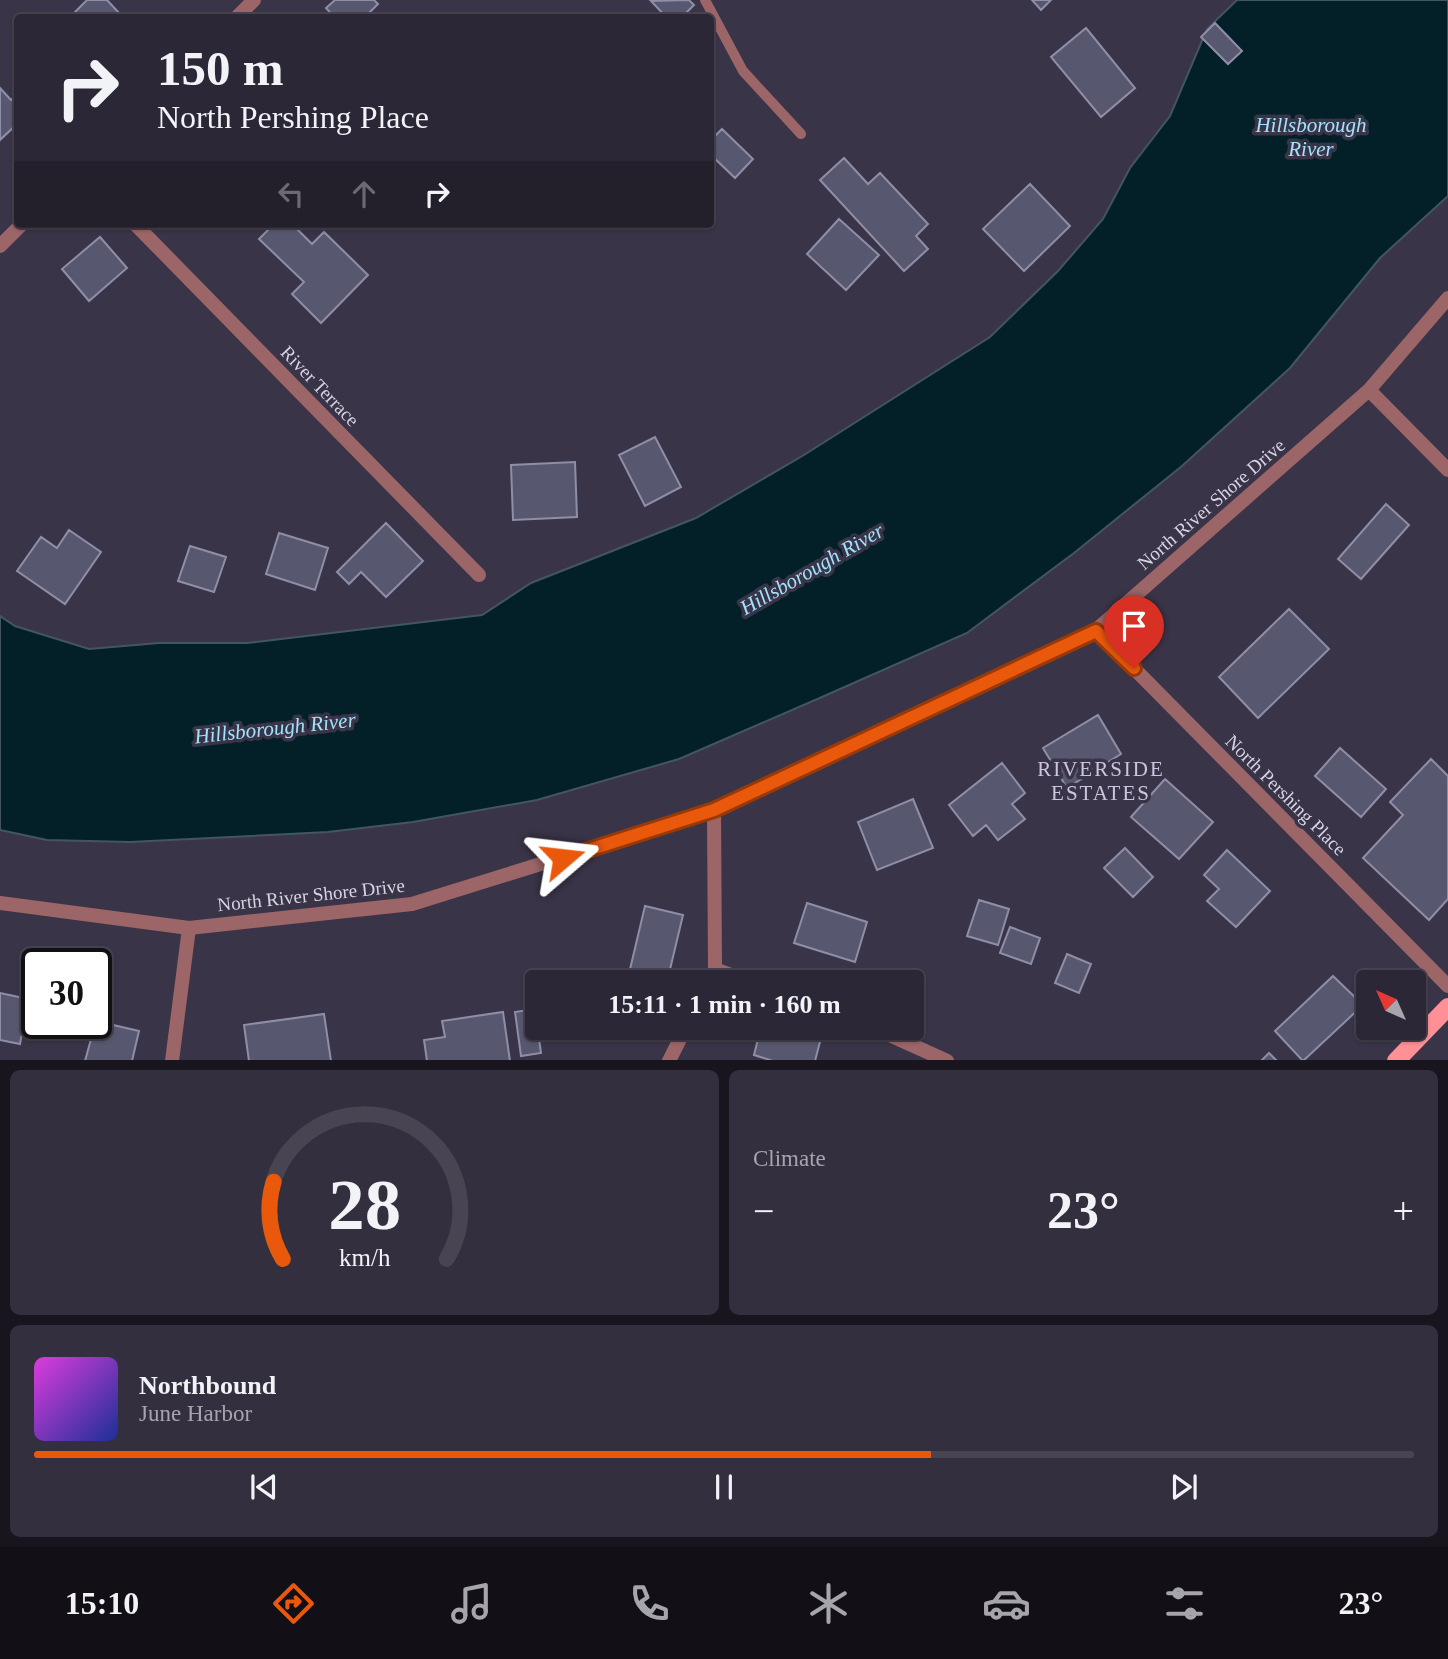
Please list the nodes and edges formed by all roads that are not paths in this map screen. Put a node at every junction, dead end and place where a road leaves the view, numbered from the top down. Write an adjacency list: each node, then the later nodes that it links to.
1 (254, 0): 2 (street)
2 (240, 14)
3 (714, 17): 4 (lane)
4 (800, 134)
5 (18, 228): 7 (street)
6 (139, 228): 11 (street, River Terrace)
7 (0, 246)
8 (1448, 298): 9 (street, North River Shore Drive)
9 (1369, 390): 10 (street); 12 (street, North River Shore Drive)
10 (1448, 470)
11 (479, 575)
12 (1096, 631): 13 (street, North River Shore Drive); 17 (street, North Pershing Place)
13 (714, 810): 15 (street, North River Shore Drive); 16 (street)
14 (0, 903): 15 (street, North River Shore Drive)
15 (189, 928): 21 (street)
16 (711, 970)
17 (1448, 986)
18 (1448, 1007): 24 (main road)
19 (679, 1040): 22 (street)
20 (902, 1040): 23 (street)
21 (172, 1060)
22 (669, 1060)
23 (947, 1060)
24 (1396, 1060)

